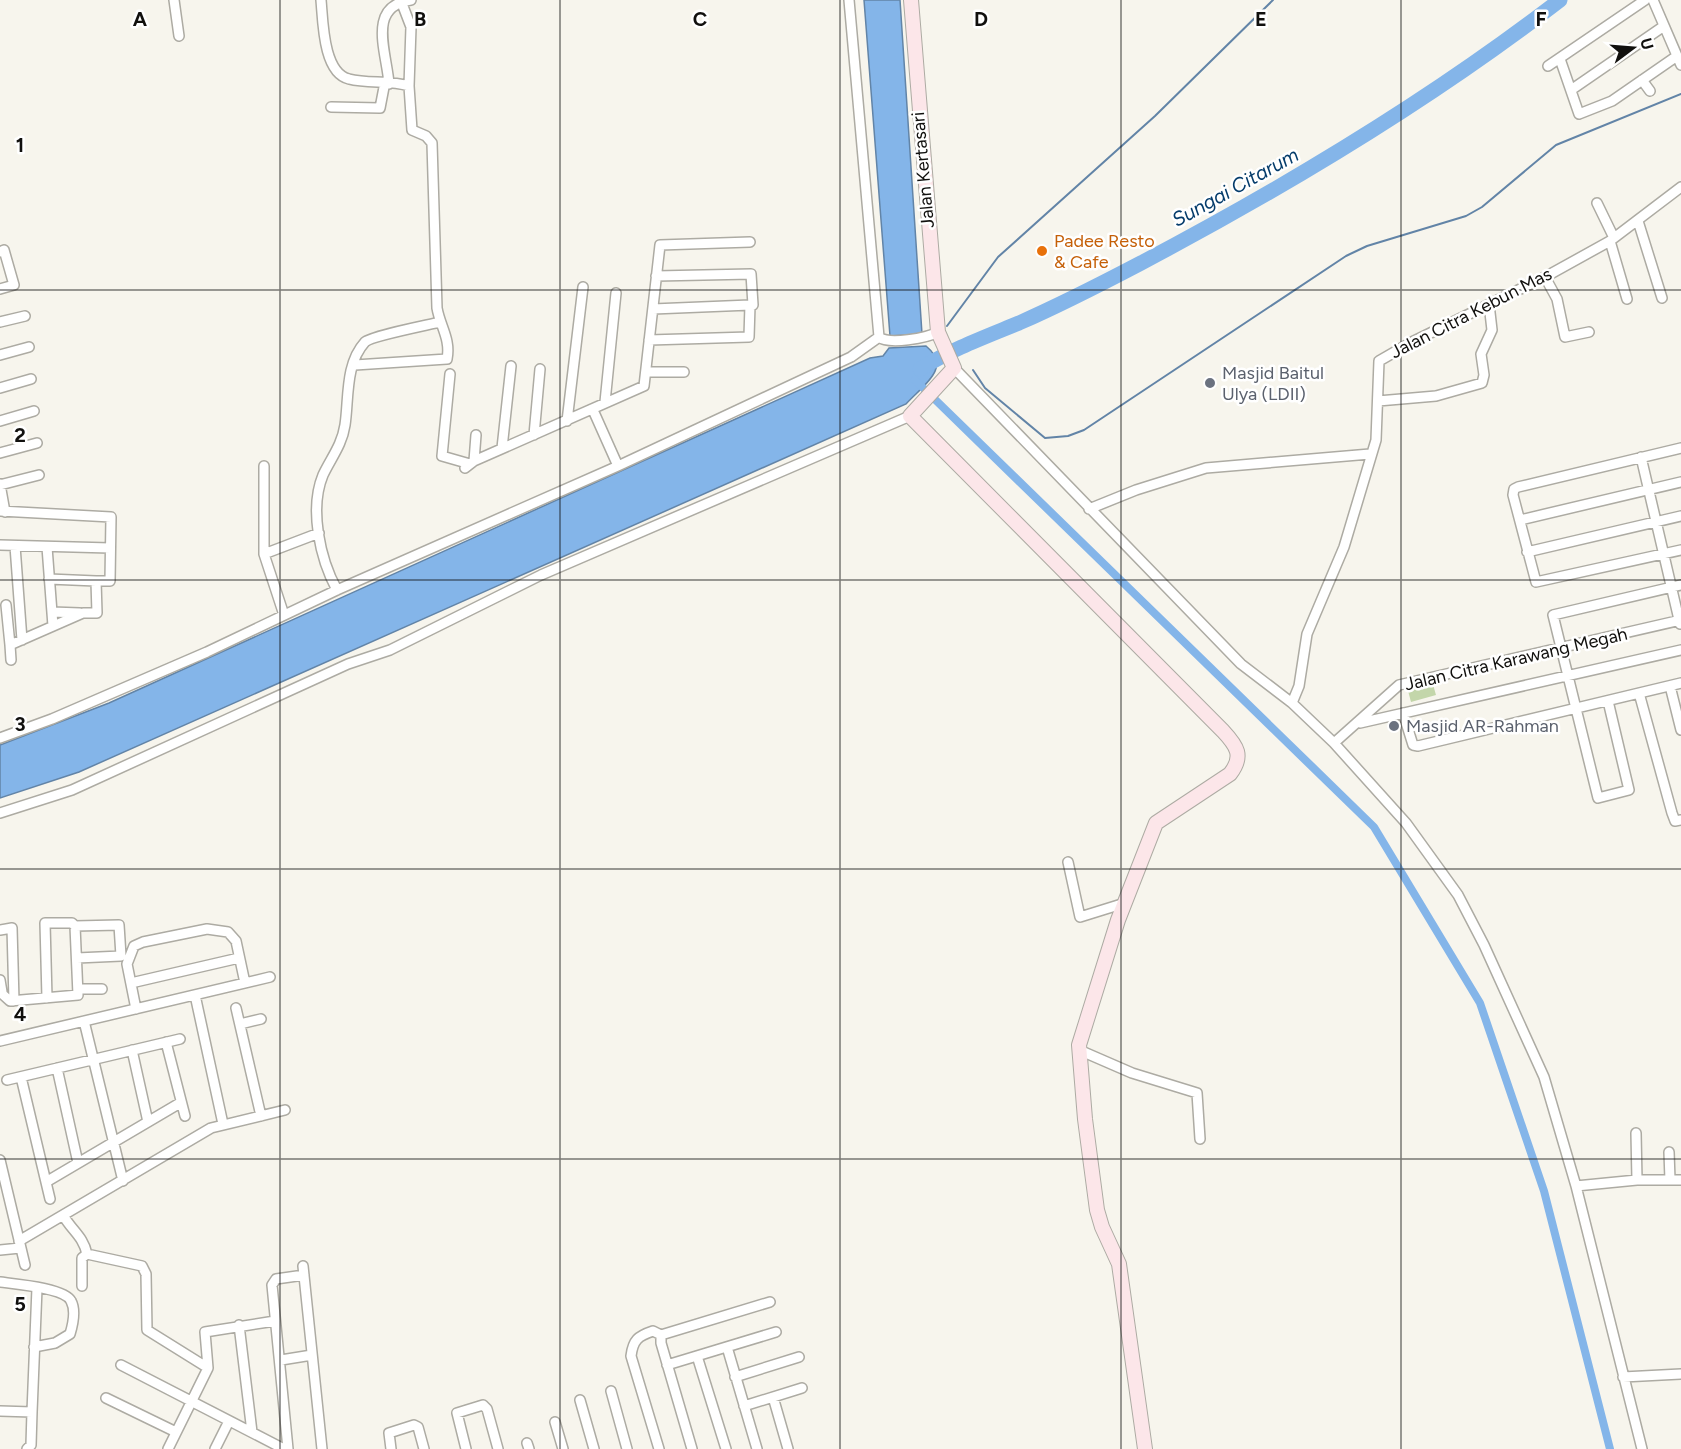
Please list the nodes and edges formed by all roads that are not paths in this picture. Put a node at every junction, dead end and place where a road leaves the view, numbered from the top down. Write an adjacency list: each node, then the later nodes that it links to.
1 (174, 0): 9 (street)
2 (321, 0): 14 (street)
3 (849, 0): 40 (street)
4 (911, 0): 39 (street, Jalan Kertasari)
5 (1645, 0): 10 (street)
6 (1653, 0): 8 (street)
7 (406, 1): 14 (street); 15 (street)
8 (1664, 26): 11 (street); 16 (street)
9 (179, 36)
10 (1560, 58): 12 (street); 16 (street)
11 (1679, 60): 13 (street)
12 (1548, 66)
13 (1642, 80): 16 (street); 17 (street)
14 (387, 83): 15 (street); 18 (street)
15 (409, 86): 37 (street)
16 (1571, 90)
17 (1650, 91)
18 (331, 107)
19 (1681, 186): 21 (street, Jalan Citra Kebun Mas)
20 (1596, 202): 22 (street)
21 (1638, 221): 22 (street, Jalan Citra Kebun Mas); 30 (street)
22 (1612, 239): 26 (street, Jalan Citra Kebun Mas); 31 (street)
23 (750, 242): 25 (street)
24 (0, 252): 28 (street)
25 (656, 276): 33 (street); 34 (street)
26 (1545, 277): 32 (street, Jalan Citra Kebun Mas); 38 (street)
27 (583, 287): 59 (street)
28 (0, 289)
29 (616, 293): 54 (street)
30 (1662, 298)
31 (1627, 299)
32 (1489, 304): 53 (street, Jalan Citra Kebun Mas); 53 (street)
33 (750, 305): 34 (street); 41 (street)
34 (652, 309): 41 (street)
35 (25, 316): 36 (street)
36 (0, 322)
37 (440, 322): 44 (street); 44 (street)
38 (1589, 332)
39 (940, 336): 40 (street); 47 (street)
40 (883, 339): 70 (street)
41 (649, 340): 48 (street)
42 (28, 347): 43 (street)
43 (0, 355)
44 (355, 365): 80 (street)
45 (511, 366): 63 (street)
46 (540, 369): 61 (street)
47 (950, 369): 57 (street); 75 (street)
48 (646, 372): 49 (street); 54 (street)
49 (684, 372)
50 (450, 374): 68 (street)
51 (31, 379): 52 (street)
52 (0, 387)
53 (1378, 400): 66 (street, Jalan Citra Kebun Mas)
54 (605, 402): 55 (street)
55 (593, 410): 59 (street); 70 (street)
56 (34, 411): 58 (street)
57 (910, 416): 117 (street); 120 (street)
58 (0, 421)
59 (567, 422): 61 (street)
60 (476, 435): 68 (street)
61 (534, 435): 63 (street)
62 (37, 443): 65 (street)
63 (502, 448): 68 (street)
64 (1681, 448): 67 (street)
65 (0, 453)
66 (1370, 454): 75 (street); 110 (street, Jalan Citra Kebun Mas)
67 (1641, 457): 74 (street); 78 (street)
68 (469, 464)
69 (264, 466): 87 (street)
70 (618, 466): 92 (street)
71 (39, 475): 73 (street)
72 (1681, 482): 74 (street)
73 (0, 485): 76 (street)
74 (1649, 489): 78 (street); 79 (street)
75 (1089, 509): 110 (street)
76 (3, 512): 84 (street)
77 (1681, 516): 79 (street)
78 (1520, 520): 86 (street)
79 (1656, 522): 86 (street); 88 (street)
80 (319, 533): 87 (street); 92 (street)
81 (0, 545): 82 (street)
82 (15, 546): 83 (street); 93 (street)
83 (47, 547): 84 (street); 89 (street)
84 (110, 548): 90 (street)
85 (1681, 550): 88 (street)
86 (1527, 552): 88 (street)
87 (264, 554): 97 (street)
88 (1664, 554): 91 (street)
89 (49, 579): 90 (street); 95 (street)
90 (96, 581): 96 (street)
91 (1676, 586): 98 (street); 102 (street)
92 (337, 590): 97 (street)
93 (19, 604): 94 (street); 100 (street)
94 (3, 605): 101 (street)
95 (52, 612): 96 (street); 99 (street)
96 (83, 613): 99 (street)
97 (284, 615): 115 (street)
98 (1681, 622): 102 (street, Jalan Citra Karawang Megah)
99 (53, 626): 100 (street)
100 (22, 640): 101 (street)
101 (10, 645): 104 (street)
102 (1561, 648): 105 (street); 113 (street, Jalan Citra Karawang Megah)
103 (1681, 650): 105 (street)
104 (11, 660)
105 (1567, 675): 111 (street); 112 (street)
106 (1681, 683): 107 (street)
107 (1670, 686): 108 (street); 114 (street)
108 (1639, 693): 109 (street); 118 (street)
109 (1608, 701): 111 (street); 111 (street)
110 (1292, 703): 116 (street)
111 (1575, 708): 112 (street)
112 (1403, 713): 113 (street)
113 (1358, 723): 116 (street, Jalan Citra Karawang Megah)
114 (1681, 730)
115 (0, 738)
116 (1334, 743): 166 (street)
117 (0, 813)
118 (1681, 820)
119 (1068, 862): 120 (street)
120 (1125, 903): 144 (street)
121 (75, 926): 123 (street); 123 (street); 133 (street)
122 (0, 930): 134 (street)
123 (77, 958): 129 (street)
124 (239, 958): 127 (street); 127 (street); 128 (street)
125 (270, 977): 128 (street)
126 (0, 980): 131 (street)
127 (131, 983): 136 (street)
128 (245, 983): 132 (street)
129 (78, 989): 130 (street); 133 (street)
130 (102, 989)
131 (1, 992): 134 (street)
132 (195, 995): 136 (street); 154 (street)
133 (47, 998): 134 (street)
134 (14, 1001)
135 (236, 1008): 139 (street)
136 (136, 1009): 138 (street)
137 (261, 1019): 139 (street)
138 (84, 1021): 141 (street); 145 (street)
139 (240, 1024): 152 (street)
140 (180, 1039): 142 (street)
141 (0, 1041)
142 (166, 1042): 143 (street); 149 (street)
143 (132, 1050): 145 (street); 153 (street)
144 (1079, 1050): 156 (street); 223 (street)
145 (93, 1060): 146 (street); 157 (street)
146 (57, 1068): 147 (street); 160 (street)
147 (21, 1077): 148 (street); 165 (street)
148 (7, 1080)
149 (180, 1103): 151 (street); 153 (street)
150 (285, 1110): 152 (street)
151 (185, 1116)
152 (261, 1116): 154 (street)
153 (148, 1122): 157 (street)
154 (223, 1124): 164 (street)
155 (1636, 1133): 161 (street)
156 (1200, 1139)
157 (113, 1143): 160 (street); 164 (street)
158 (1669, 1152): 162 (street)
159 (0, 1160): 169 (street)
160 (78, 1163): 165 (street)
161 (1637, 1180): 162 (street); 166 (street)
162 (1670, 1180): 163 (street)
163 (1681, 1180)
164 (123, 1181): 168 (street)
165 (46, 1182): 167 (street)
166 (1576, 1186): 192 (street)
167 (50, 1199)
168 (63, 1215): 169 (street); 171 (street)
169 (19, 1245): 170 (street); 172 (street)
170 (0, 1250)
171 (87, 1254): 174 (street); 189 (street)
172 (25, 1265)
173 (0, 1282): 175 (street)
174 (82, 1286)
175 (37, 1288): 181 (street); 181 (street)
176 (770, 1302): 180 (street)
177 (275, 1321): 178 (street); 183 (street); 186 (street)
178 (239, 1325): 189 (street); 205 (street)
179 (776, 1332): 182 (street)
180 (661, 1335): 188 (street); 218 (street)
181 (34, 1347): 201 (street)
182 (727, 1347): 184 (street); 191 (street)
183 (312, 1355): 186 (street); 210 (street)
184 (697, 1356): 188 (street); 220 (street)
185 (799, 1357): 191 (street)
186 (281, 1360): 209 (street)
187 (121, 1365): 197 (street)
188 (667, 1365): 219 (street)
189 (208, 1368): 197 (street)
190 (1681, 1374): 192 (street)
191 (735, 1377): 199 (street)
192 (1623, 1377): 224 (street)
193 (802, 1388): 195 (street)
194 (611, 1391): 217 (street)
195 (773, 1397): 199 (street); 222 (street)
196 (106, 1398): 204 (street)
197 (191, 1400): 202 (street); 204 (street)
198 (580, 1400): 216 (street)
199 (744, 1406): 221 (street)
200 (0, 1411): 201 (street)
201 (32, 1412): 206 (street)
202 (229, 1421): 205 (street); 208 (street)
203 (555, 1422): 215 (street)
204 (176, 1432): 207 (street)
205 (252, 1432): 209 (street)
206 (27, 1449)
207 (168, 1449)
208 (214, 1449)
209 (286, 1449)
210 (322, 1449)
211 (391, 1449): 212 (street)
212 (424, 1449)
213 (466, 1449): 214 (street)
214 (498, 1449)
215 (563, 1449)
216 (594, 1449)
217 (627, 1449)
218 (659, 1449)
219 (692, 1449)
220 (726, 1449)
221 (757, 1449)
222 (788, 1449)
223 (1145, 1449)
224 (1642, 1449)

